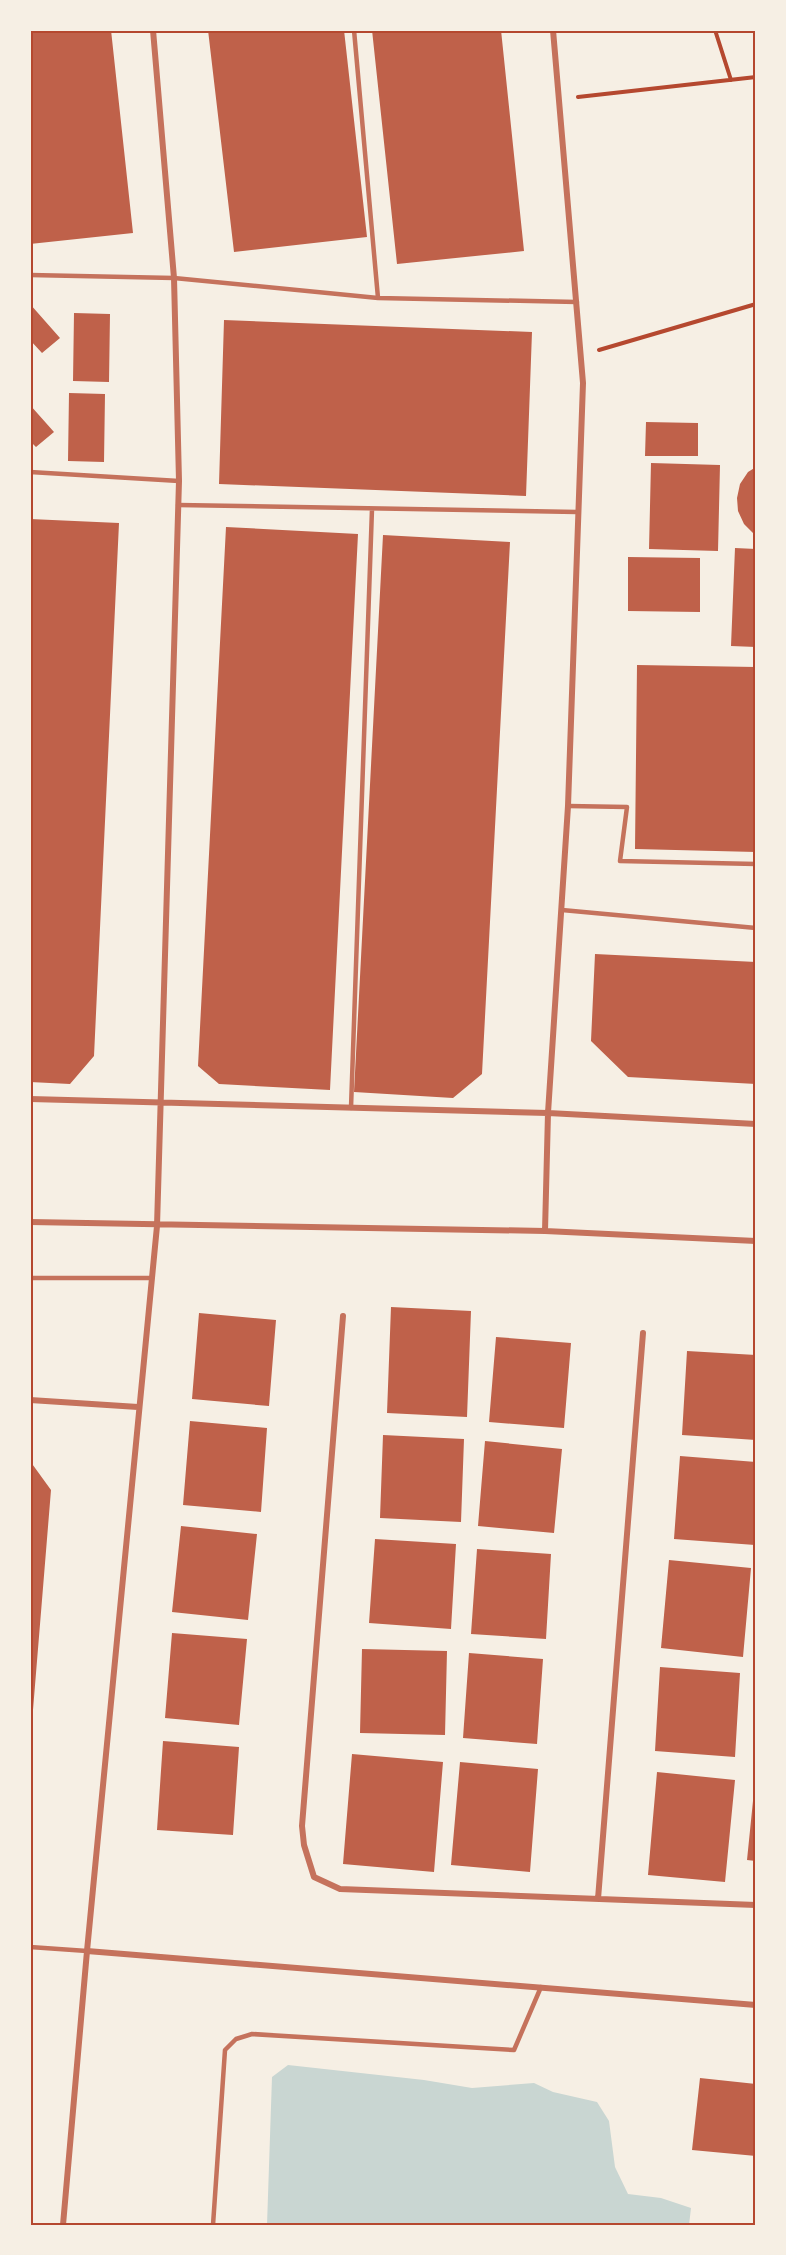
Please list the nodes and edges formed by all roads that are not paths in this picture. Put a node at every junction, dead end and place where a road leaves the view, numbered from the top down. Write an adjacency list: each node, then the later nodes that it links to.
1 (153, 30): 5 (street)
2 (354, 30): 6 (lane)
3 (553, 30): 7 (street)
4 (30, 275): 5 (lane)
5 (174, 278): 6 (lane); 9 (street)
6 (378, 298): 7 (lane)
7 (577, 302): 12 (street)
8 (30, 472): 9 (lane)
9 (179, 481): 10 (street)
10 (178, 505): 11 (lane); 18 (street)
11 (372, 509): 12 (lane); 19 (lane)
12 (577, 512): 13 (street)
13 (568, 807): 14 (lane); 15 (street)
14 (756, 864)
15 (562, 910): 16 (lane); 20 (street)
16 (756, 928)
17 (30, 1099): 18 (street)
18 (159, 1102): 19 (street); 23 (street)
19 (351, 1108): 20 (street)
20 (548, 1113): 21 (street); 24 (street)
21 (756, 1124)
22 (30, 1222): 23 (street)
23 (157, 1226): 24 (street); 27 (street)
24 (545, 1231): 25 (street)
25 (756, 1240)
26 (30, 1278): 27 (lane)
27 (152, 1278): 31 (street)
28 (344, 1316): 32 (street)
29 (643, 1333): 32 (street)
30 (30, 1400): 31 (street)
31 (138, 1407): 35 (street)
32 (598, 1899): 33 (street)
33 (756, 1905)
34 (30, 1947): 35 (lane)
35 (87, 1951): 36 (street); 38 (street)
36 (541, 1987): 37 (street); 39 (lane)
37 (756, 2005)
38 (63, 2225)
39 (213, 2225)

